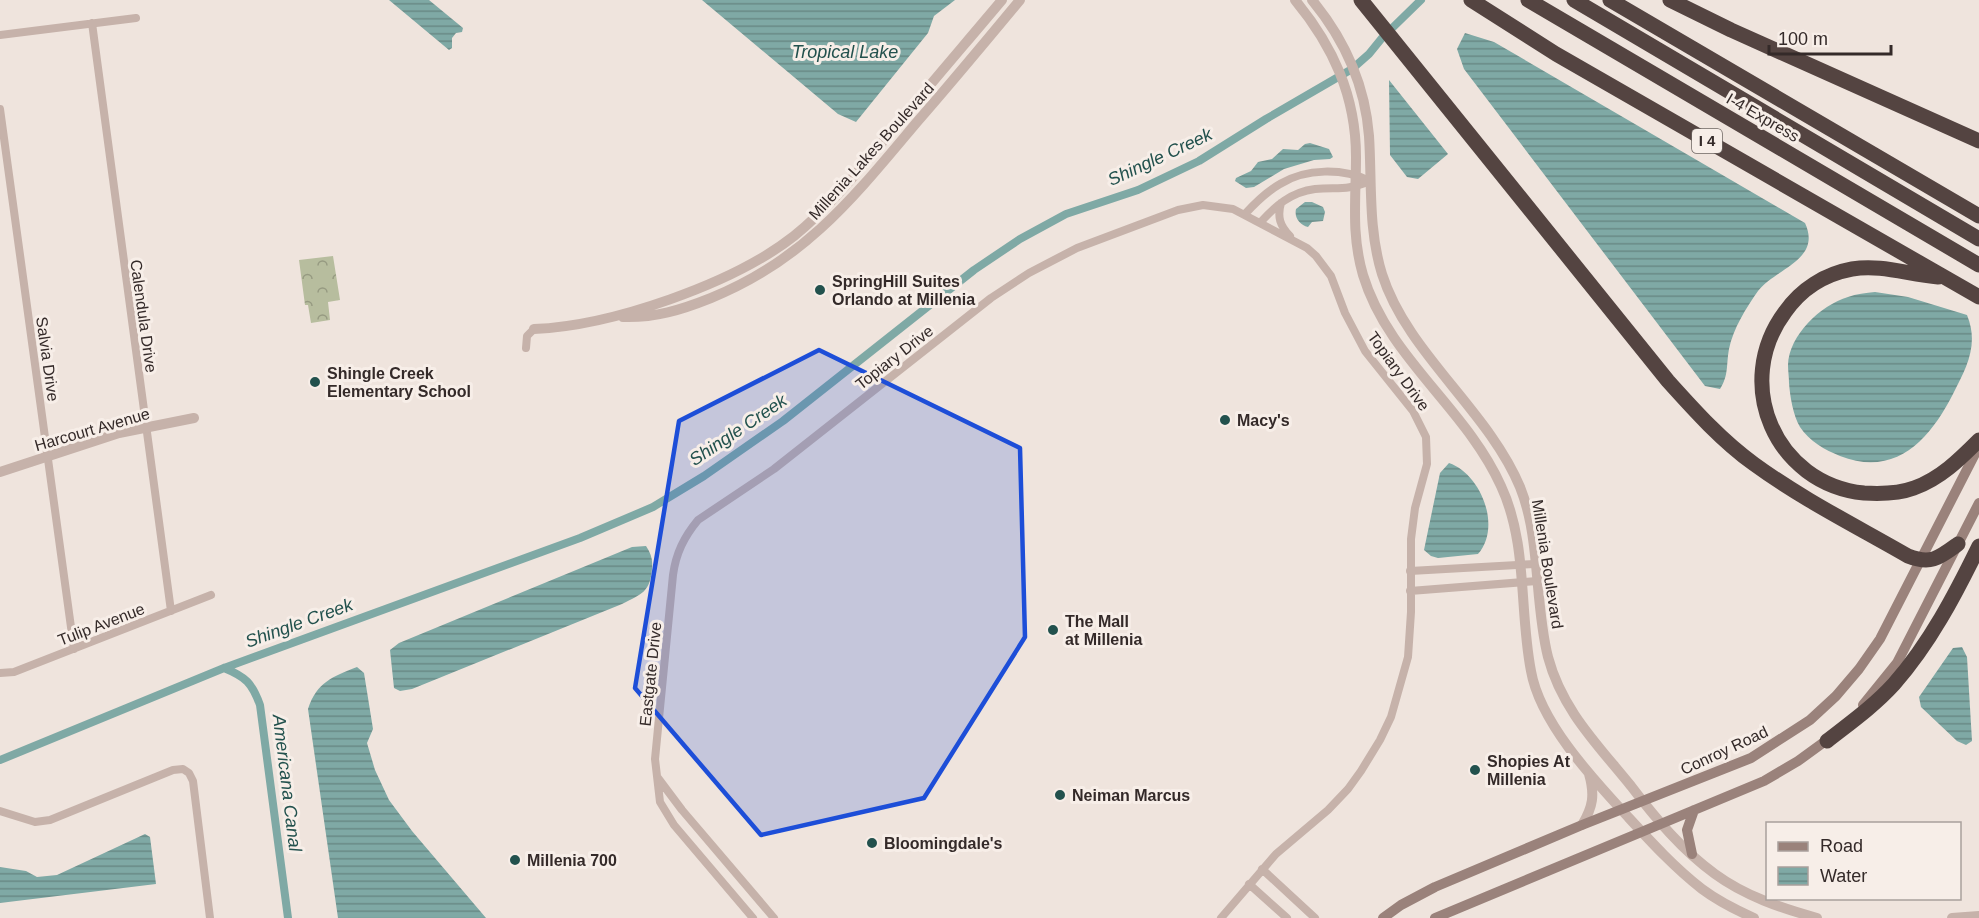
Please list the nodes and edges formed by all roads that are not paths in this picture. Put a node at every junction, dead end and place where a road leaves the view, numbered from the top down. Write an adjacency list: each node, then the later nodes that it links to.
1 (1002, 0): 28 (street, Millenia Lakes Boulevard)
2 (1020, 0): 28 (street, Millenia Lakes Boulevard)
3 (1295, 0): 16 (street, Millenia Boulevard)
4 (1312, 0): 17 (street, Millenia Boulevard)
5 (1471, 0): 26 (highway, I 4)
6 (1528, 0): 25 (highway, I-4 Express)
7 (1574, 0): 23 (highway, I-4 Express)
8 (1610, 0): 21 (highway)
9 (1670, 0): 15 (highway)
10 (1365, 6): 40 (highway)
11 (136, 18): 12 (street)
12 (92, 23): 13 (street); 32 (street, Calendula Drive)
13 (0, 35)
14 (0, 109): 35 (street, Salvia Drive)
15 (1979, 141)
16 (1355, 174): 17 (street); 18 (street, Millenia Boulevard); 20 (street)
17 (1370, 181): 18 (street); 41 (street, Millenia Boulevard)
18 (1354, 188): 19 (street); 42 (street, Millenia Boulevard)
19 (1281, 202): 22 (street); 24 (street, Topiary Drive)
20 (1245, 214): 22 (street, Topiary Drive); 44 (street, Topiary Drive)
21 (1979, 216)
22 (1260, 223): 24 (street, Topiary Drive)
23 (1979, 239)
24 (1296, 240): 43 (street, Topiary Drive)
25 (1979, 265)
26 (1944, 278): 27 (highway, I 4); 33 (highway)
27 (1979, 297)
28 (616, 316): 29 (street, Millenia Lakes Boulevard)
29 (534, 329): 30 (street)
30 (526, 348)
31 (194, 418): 32 (street, Harcourt Avenue)
32 (145, 427): 35 (street, Harcourt Avenue); 49 (street, Calendula Drive)
33 (1979, 440)
34 (1979, 446): 40 (main road, Conroy Road)
35 (47, 457): 36 (street, Harcourt Avenue); 50 (street, Salvia Drive)
36 (0, 472)
37 (1979, 503): 38 (main road)
38 (1958, 544): 40 (highway); 52 (main road)
39 (1979, 546): 52 (highway)
40 (1922, 561): 55 (main road, Conroy Road)
41 (1535, 564): 42 (street); 45 (street, Millenia Boulevard)
42 (1520, 565): 43 (street); 46 (street, Millenia Boulevard)
43 (1410, 571): 47 (street, Topiary Drive)
44 (673, 575): 54 (street, Eastgate Drive)
45 (1537, 581): 46 (street); 55 (street, Millenia Boulevard)
46 (1521, 583): 47 (street); 53 (street, Millenia Boulevard)
47 (1410, 591): 63 (street, Topiary Drive)
48 (211, 595): 49 (street, Tulip Avenue)
49 (171, 612): 50 (street, Tulip Avenue)
50 (74, 649): 51 (street, Tulip Avenue)
51 (0, 673)
52 (1827, 741): 57 (main road)
53 (1588, 771): 56 (street, Millenia Boulevard); 60 (street)
54 (657, 776): 67 (street, Eastgate Drive); 68 (street)
55 (1642, 802): 56 (main road, Conroy Road); 59 (street, Millenia Boulevard)
56 (1622, 810): 60 (main road, Conroy Road); 61 (street, Millenia Boulevard)
57 (1694, 810): 59 (main road); 62 (main road)
58 (0, 811): 66 (street)
59 (1660, 824): 61 (main road); 62 (street, Millenia Boulevard)
60 (1582, 825): 72 (main road, Conroy Road)
61 (1641, 831): 73 (main road); 74 (street, Millenia Boulevard)
62 (1692, 854): 75 (street, Millenia Boulevard)
63 (1262, 869): 64 (street, Topiary Drive); 71 (street)
64 (1249, 884): 69 (street, Topiary Drive); 70 (street)
65 (1979, 916): 76 (street)
66 (210, 918)
67 (753, 918)
68 (774, 918)
69 (1221, 918)
70 (1287, 918)
71 (1315, 918)
72 (1383, 918)
73 (1435, 918)
74 (1754, 918)
75 (1816, 918)
76 (1952, 918)

